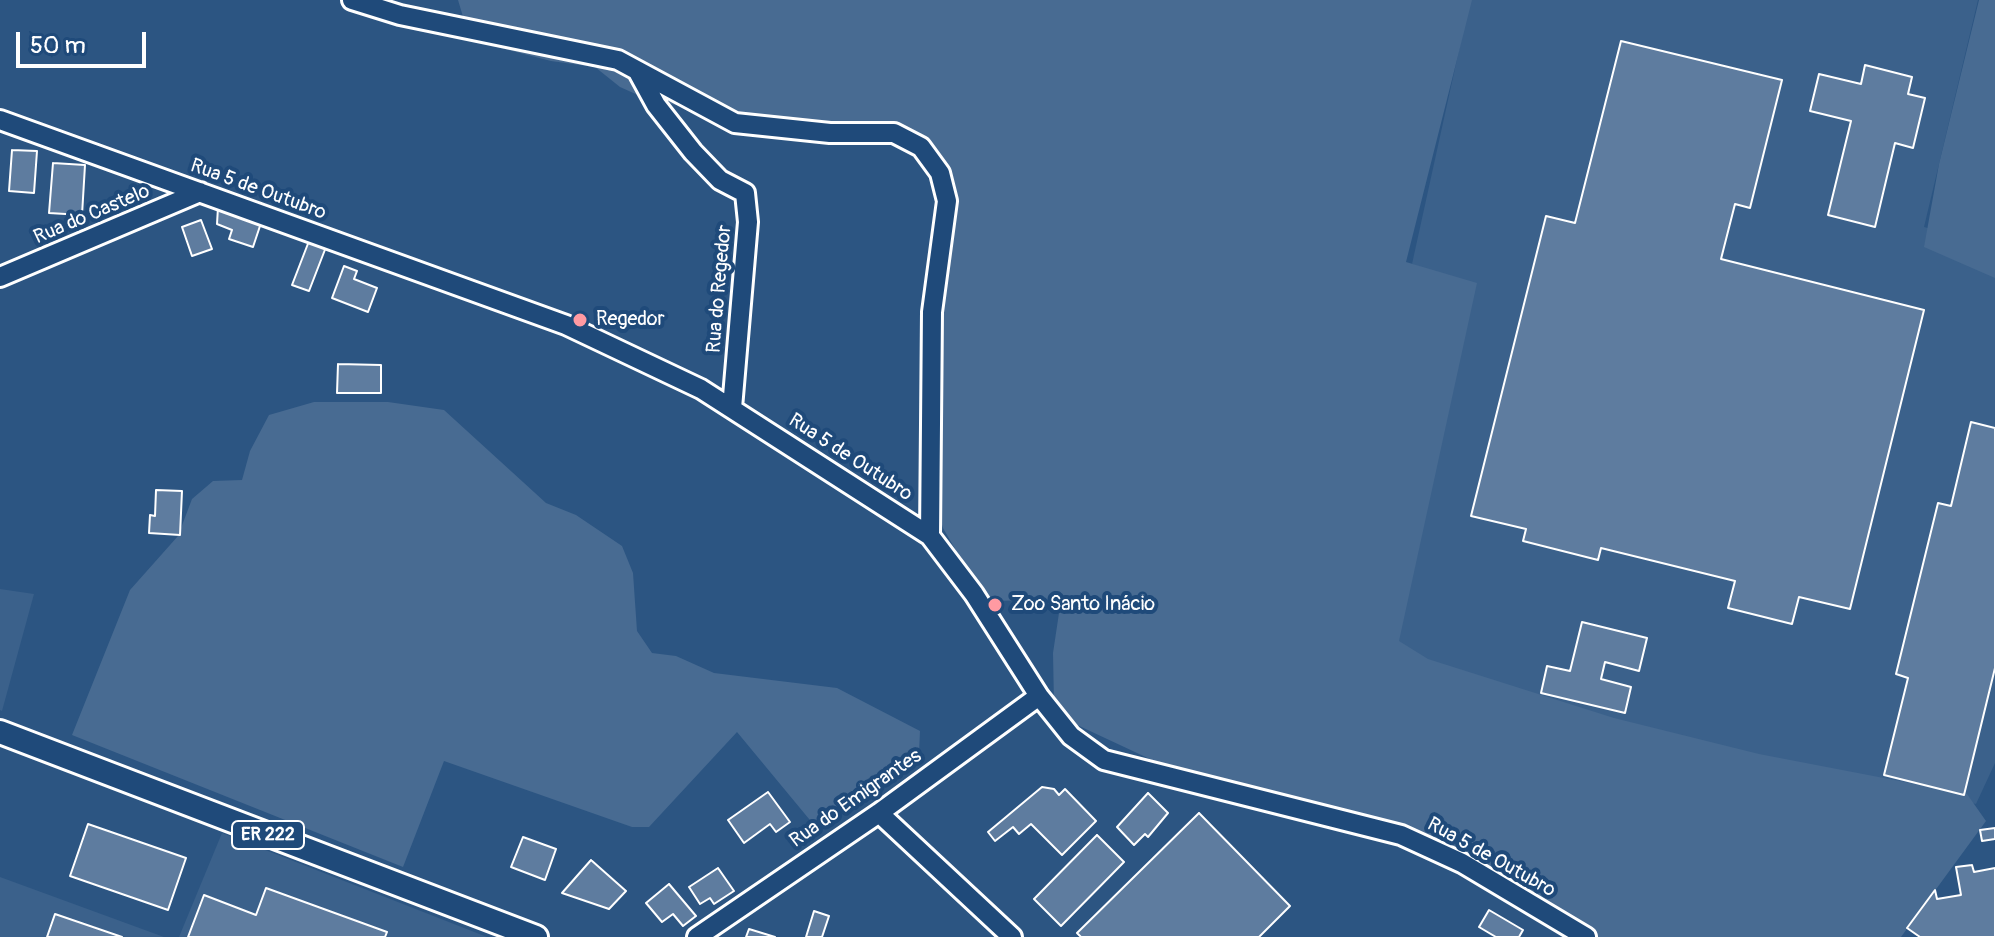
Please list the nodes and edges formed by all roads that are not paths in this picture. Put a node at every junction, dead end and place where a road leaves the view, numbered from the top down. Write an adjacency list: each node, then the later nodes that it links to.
1 (352, 0): 2 (street)
2 (638, 72): 6 (street, Rua do Regedor); 7 (street)
3 (0, 120): 4 (street, Rua 5 de Outubro)
4 (200, 192): 5 (street, Rua do Castelo); 6 (street, Rua 5 de Outubro)
5 (0, 277)
6 (732, 408): 7 (street, Rua 5 de Outubro)
7 (930, 536): 8 (street, Rua 5 de Outubro)
8 (1039, 696): 10 (street, Rua do Emigrantes); 14 (street, Rua 5 de Outubro)
9 (0, 732): 11 (main road, ER 222)
10 (879, 813): 12 (street, Rua do Emigrantes); 13 (street)
11 (536, 937)
12 (697, 937)
13 (1012, 937)
14 (1586, 937)

